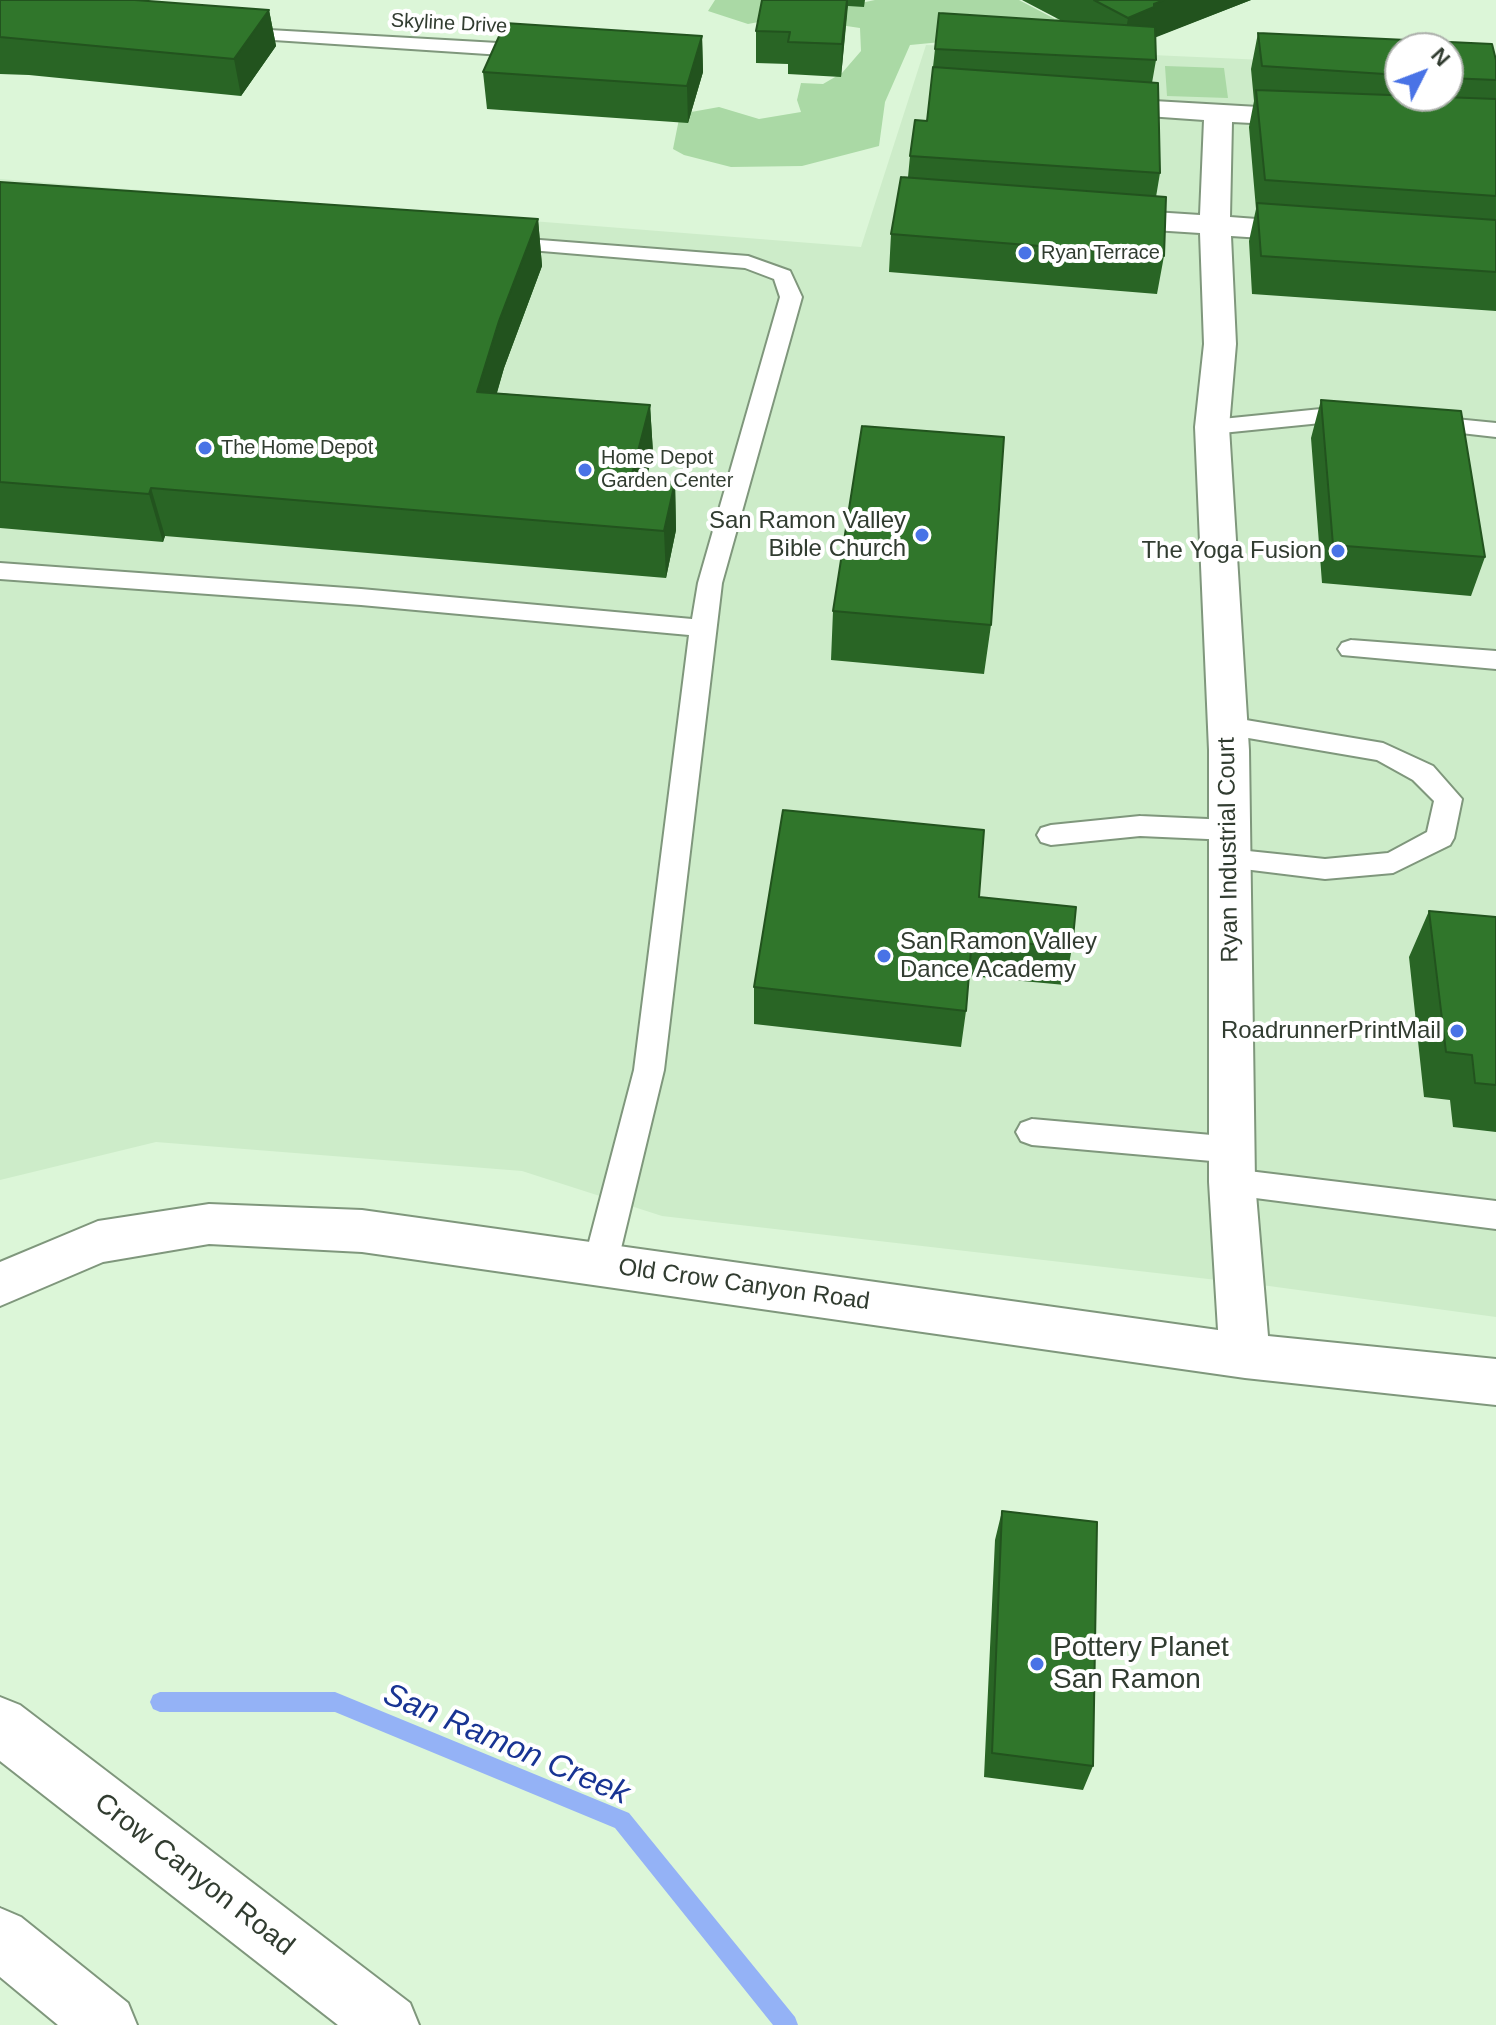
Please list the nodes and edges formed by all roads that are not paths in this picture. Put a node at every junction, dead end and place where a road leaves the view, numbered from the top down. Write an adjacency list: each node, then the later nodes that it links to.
1 (219, 32): 2 (lane, Skyline Drive)
2 (547, 52)
3 (1080, 105): 4 (street)
4 (1218, 114): 5 (street); 7 (street)
5 (1344, 120)
6 (1078, 216): 7 (street)
7 (1215, 225): 8 (street); 12 (street, Ryan Industrial Court)
8 (1340, 235)
9 (475, 241): 15 (lane)
10 (1376, 419): 12 (lane)
11 (1406, 422): 13 (lane)
12 (1212, 427): 18 (street, Ryan Industrial Court)
13 (1496, 430)
14 (0, 571): 15 (lane)
15 (703, 628): 24 (lane)
16 (1351, 649): 17 (lane)
17 (1496, 660)
18 (1228, 726): 20 (street, Ryan Industrial Court); 20 (lane)
19 (1051, 835): 20 (lane)
20 (1230, 845): 22 (street, Ryan Industrial Court)
21 (1032, 1132): 22 (lane)
22 (1233, 1166): 23 (lane); 26 (street, Ryan Industrial Court)
23 (1496, 1215)
24 (600, 1265): 25 (street, Old Crow Canyon Road); 26 (street, Old Crow Canyon Road)
25 (0, 1285)
26 (1245, 1356): 27 (street, Old Crow Canyon Road)
27 (1496, 1382)
28 (0, 1725): 31 (street, Crow Canyon Road)
29 (0, 1938): 30 (street)
30 (106, 2025)
31 (388, 2025)

